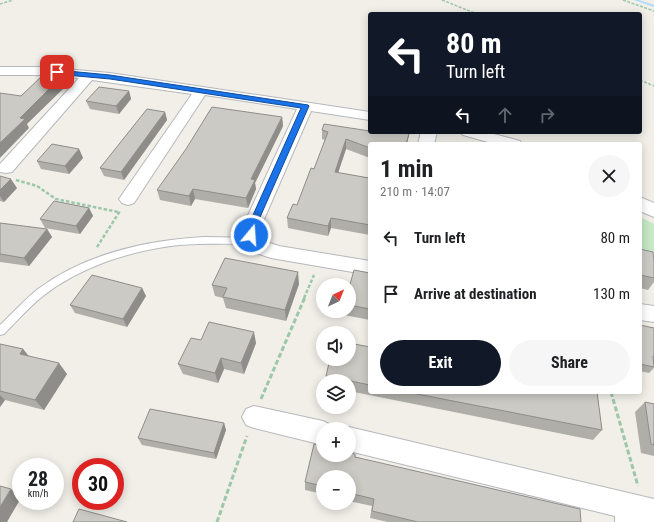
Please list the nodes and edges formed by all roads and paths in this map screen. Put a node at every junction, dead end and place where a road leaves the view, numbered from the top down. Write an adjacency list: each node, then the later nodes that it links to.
1 (13, 0): 4 (path)
2 (442, 0): 6 (path)
3 (623, 0): 5 (path)
4 (0, 4)
5 (654, 11)
6 (472, 12)
7 (0, 71): 8 (street)
8 (89, 75): 11 (street); 16 (street)
9 (642, 81): 10 (path)
10 (654, 86)
11 (201, 91): 12 (street); 17 (street)
12 (306, 106): 13 (street); 21 (street)
13 (368, 116)
14 (476, 134): 15 (street)
15 (506, 142)
16 (6, 168): 20 (path)
17 (128, 199): 20 (path)
18 (642, 205): 19 (street)
19 (654, 211)
20 (119, 212): 24 (path)
21 (256, 241): 22 (street); 24 (lane)
22 (320, 260): 23 (street); 29 (path)
23 (368, 268)
24 (82, 270): 27 (lane)
25 (642, 312): 26 (street)
26 (654, 314)
27 (0, 331)
28 (610, 394): 32 (path)
29 (254, 417): 30 (street); 33 (path)
30 (316, 431)
31 (356, 442): 32 (street)
32 (639, 512)
33 (217, 522)

